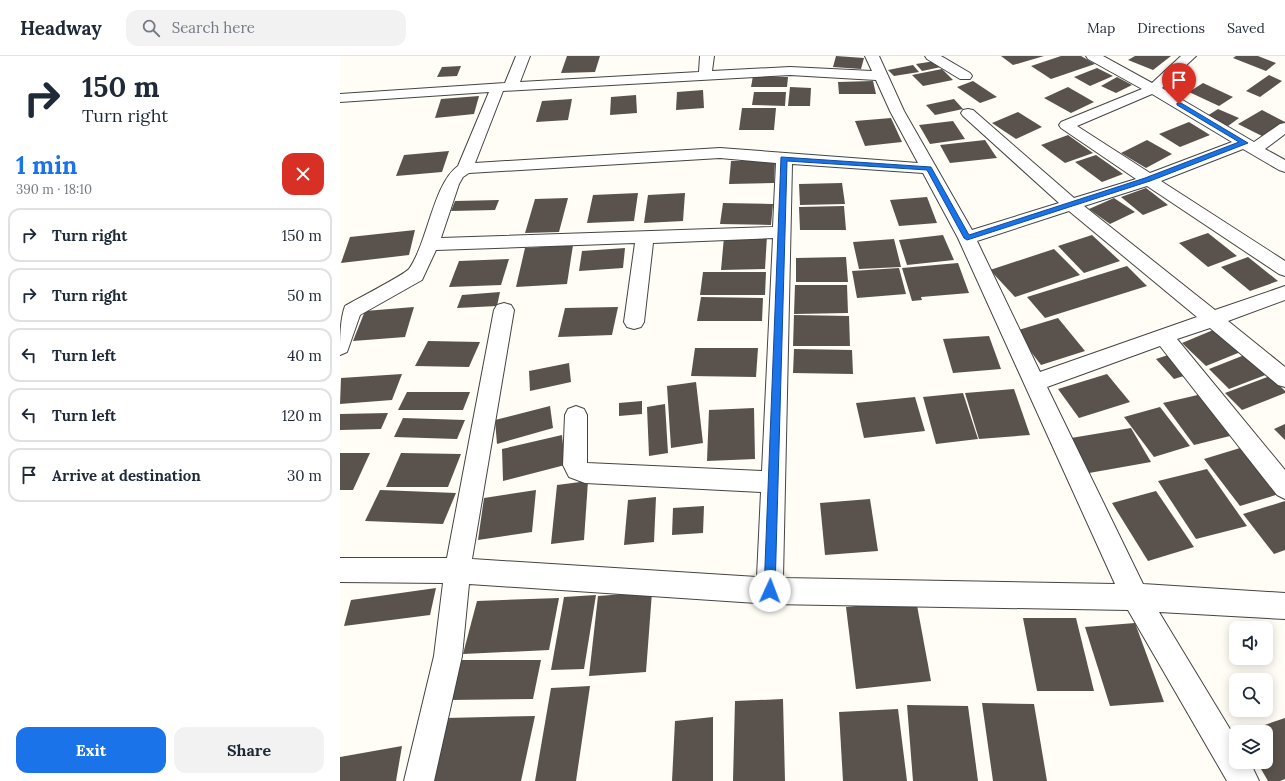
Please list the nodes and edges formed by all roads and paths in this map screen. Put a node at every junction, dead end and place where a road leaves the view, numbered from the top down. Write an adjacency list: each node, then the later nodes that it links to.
1 (523, 56): 10 (street)
2 (707, 56): 7 (street)
3 (872, 56): 8 (street)
4 (932, 56): 9 (street)
5 (1093, 56): 11 (street)
6 (1189, 56): 11 (street)
7 (705, 75): 8 (street); 10 (street)
8 (880, 76): 19 (street)
9 (965, 76)
10 (504, 87): 12 (street); 18 (street)
11 (1153, 88): 15 (street); 20 (street)
12 (340, 98)
13 (968, 113): 21 (street)
14 (1285, 127): 15 (street)
15 (1250, 146): 17 (street); 20 (street)
16 (784, 159): 18 (street); 19 (street); 22 (street)
17 (1285, 167)
18 (465, 168): 25 (street)
19 (929, 168): 24 (street)
20 (1148, 180): 21 (street); 26 (street)
21 (1071, 204): 24 (street); 29 (street)
22 (781, 232): 23 (street); 36 (street)
23 (645, 237): 25 (street); 30 (street)
24 (967, 238): 34 (street)
25 (430, 244): 32 (street)
26 (1285, 270)
27 (1285, 293): 29 (street)
28 (504, 310): 39 (street)
29 (1213, 319): 31 (street); 33 (street)
30 (634, 322)
31 (1164, 336): 34 (street); 37 (street)
32 (340, 347)
33 (1285, 379)
34 (1034, 383): 41 (street)
35 (576, 415): 36 (street)
36 (773, 482): 40 (street)
37 (1285, 488)
38 (340, 570): 39 (street)
39 (457, 571): 40 (street); 43 (street)
40 (770, 591): 41 (street)
41 (1135, 597): 42 (street); 44 (street)
42 (1285, 606)
43 (419, 781)
44 (1244, 781)

